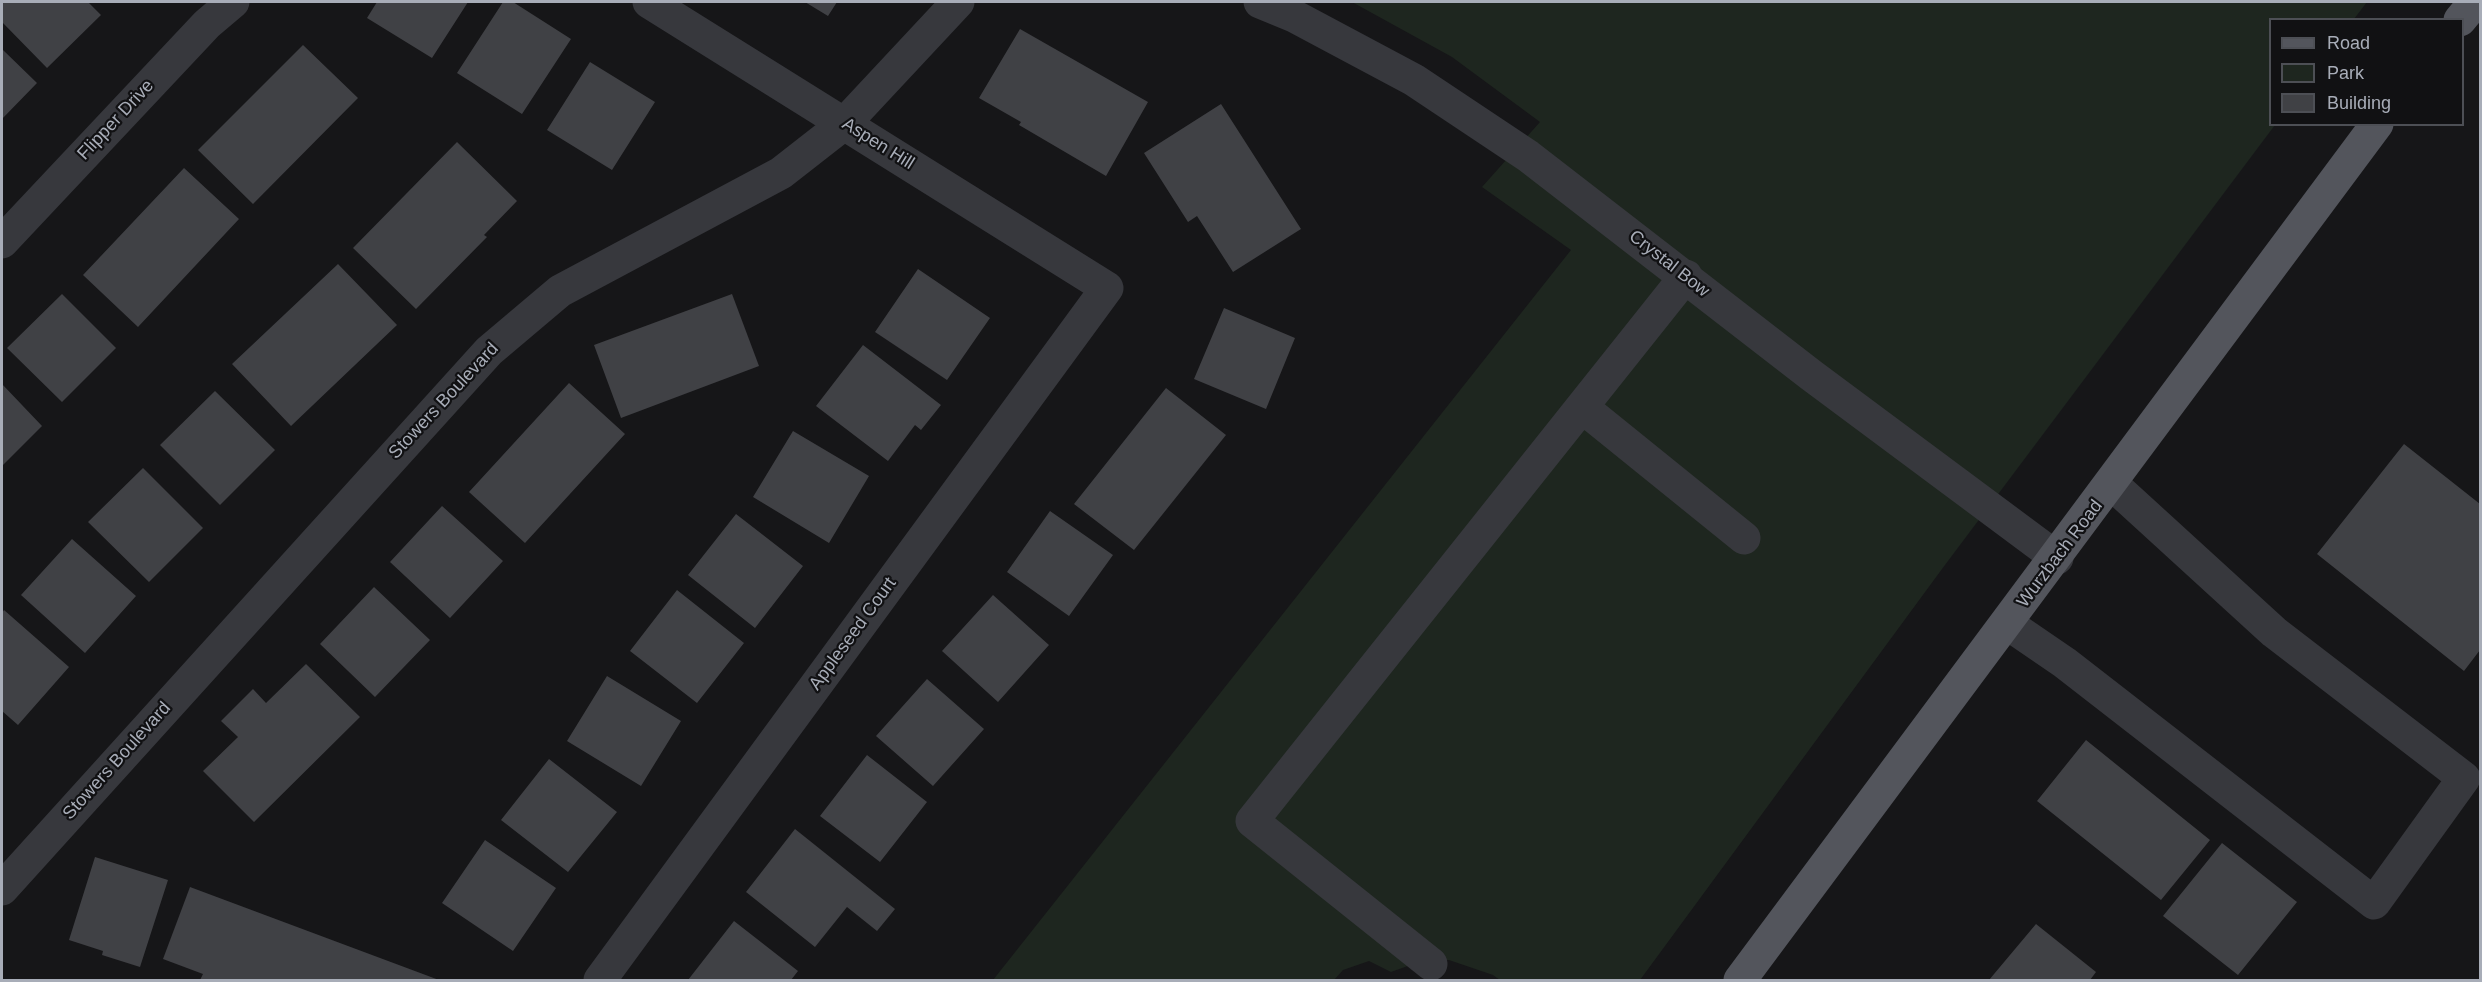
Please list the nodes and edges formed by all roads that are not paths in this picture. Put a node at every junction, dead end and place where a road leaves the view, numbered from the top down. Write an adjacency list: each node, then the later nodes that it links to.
1 (233, 2): 9 (street, Flipper Drive)
2 (649, 2): 7 (street, Aspen Hill)
3 (958, 2): 7 (street, Stowers Boulevard)
4 (1260, 2): 10 (street, Crystal Bow)
5 (2475, 2): 6 (main road)
6 (2462, 18)
7 (845, 123): 11 (street, Aspen Hill); 17 (street, Stowers Boulevard)
8 (2376, 126): 13 (main road, Wurzbach Road)
9 (2, 242)
10 (1686, 276): 12 (street); 15 (street, Crystal Bow)
11 (1107, 288): 19 (street, Appleseed Court)
12 (1582, 407): 14 (street); 18 (street)
13 (2112, 484): 15 (main road, Wurzbach Road); 16 (street)
14 (1744, 538)
15 (2056, 558): 16 (main road, Wurzbach Road)
16 (2008, 624): 20 (main road, Wurzbach Road)
17 (2, 888)
18 (1433, 975)
19 (600, 981)
20 (1740, 981)

